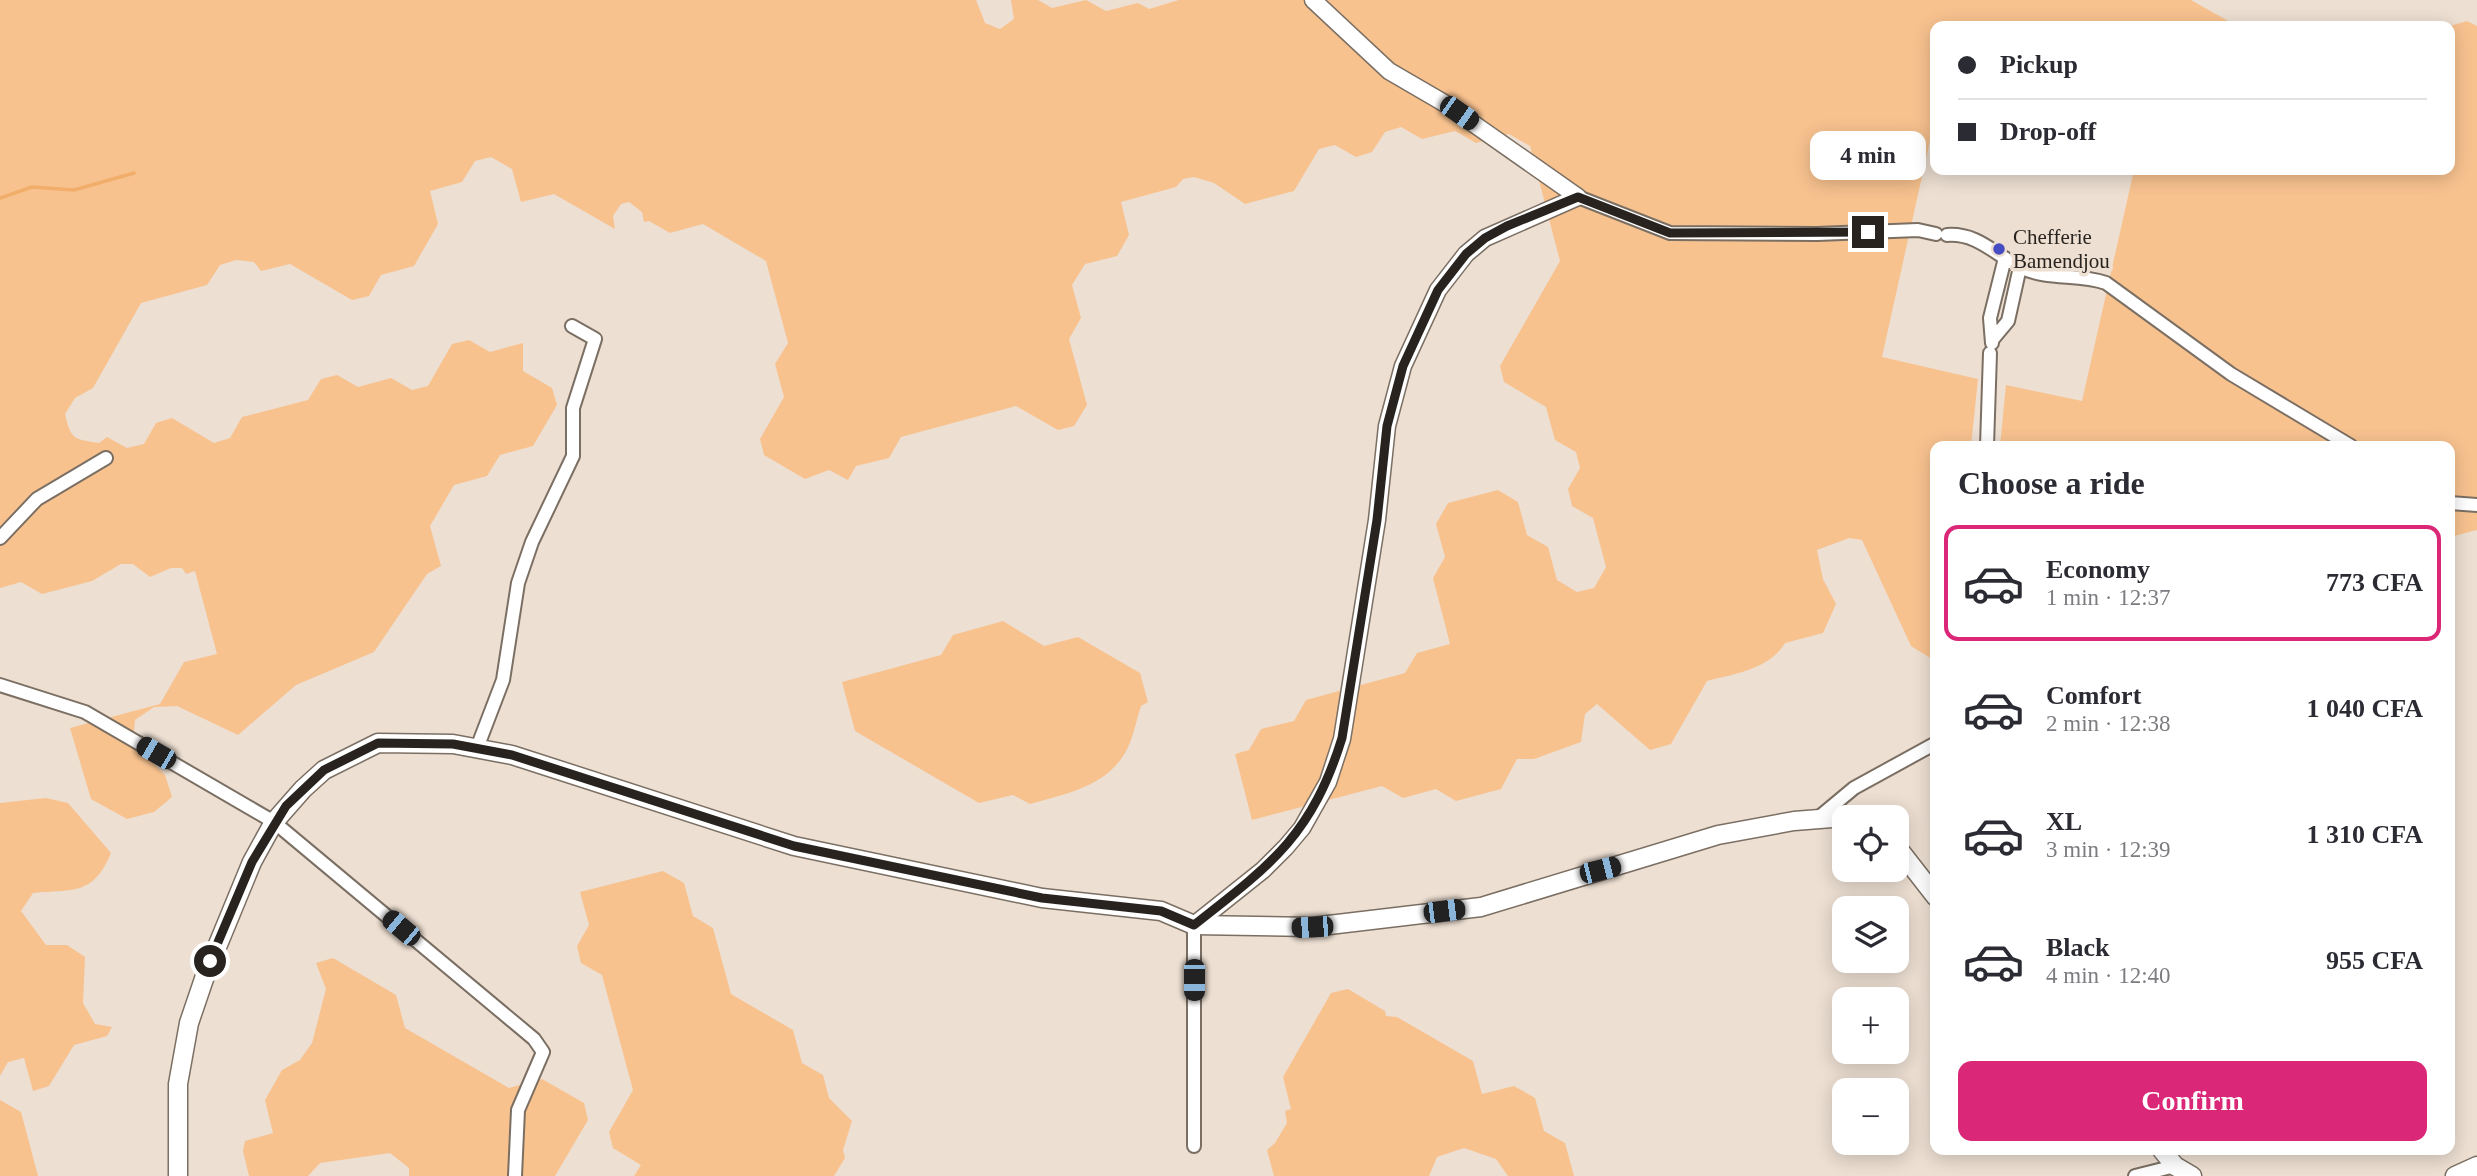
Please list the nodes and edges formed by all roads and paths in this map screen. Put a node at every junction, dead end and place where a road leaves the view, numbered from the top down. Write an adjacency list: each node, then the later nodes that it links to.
1 (1313, 0): 2 (street)
2 (1578, 197): 3 (street); 21 (street)
3 (2006, 258): 4 (street); 6 (street)
4 (2020, 267): 6 (street); 8 (street)
5 (572, 326): 15 (street)
6 (1992, 345): 7 (street)
7 (1987, 441)
8 (2343, 441)
9 (106, 458): 12 (street)
10 (2455, 503): 11 (street)
11 (2477, 505)
12 (0, 538)
13 (0, 685): 18 (street)
14 (1930, 746): 17 (street)
15 (477, 748): 18 (main road); 21 (main road)
16 (1832, 817): 17 (main road)
17 (1818, 818): 21 (main road)
18 (274, 822): 26 (main road); 27 (street)
19 (1909, 863): 20 (main road)
20 (1930, 889)
21 (1194, 925): 22 (street)
22 (1194, 1146)
23 (2166, 1155): 24 (main road)
24 (2175, 1166): 28 (street); 29 (main road)
25 (2477, 1166): 30 (main road)
26 (178, 1176)
27 (514, 1176)
28 (2135, 1176)
29 (2192, 1176)
30 (2455, 1176)

